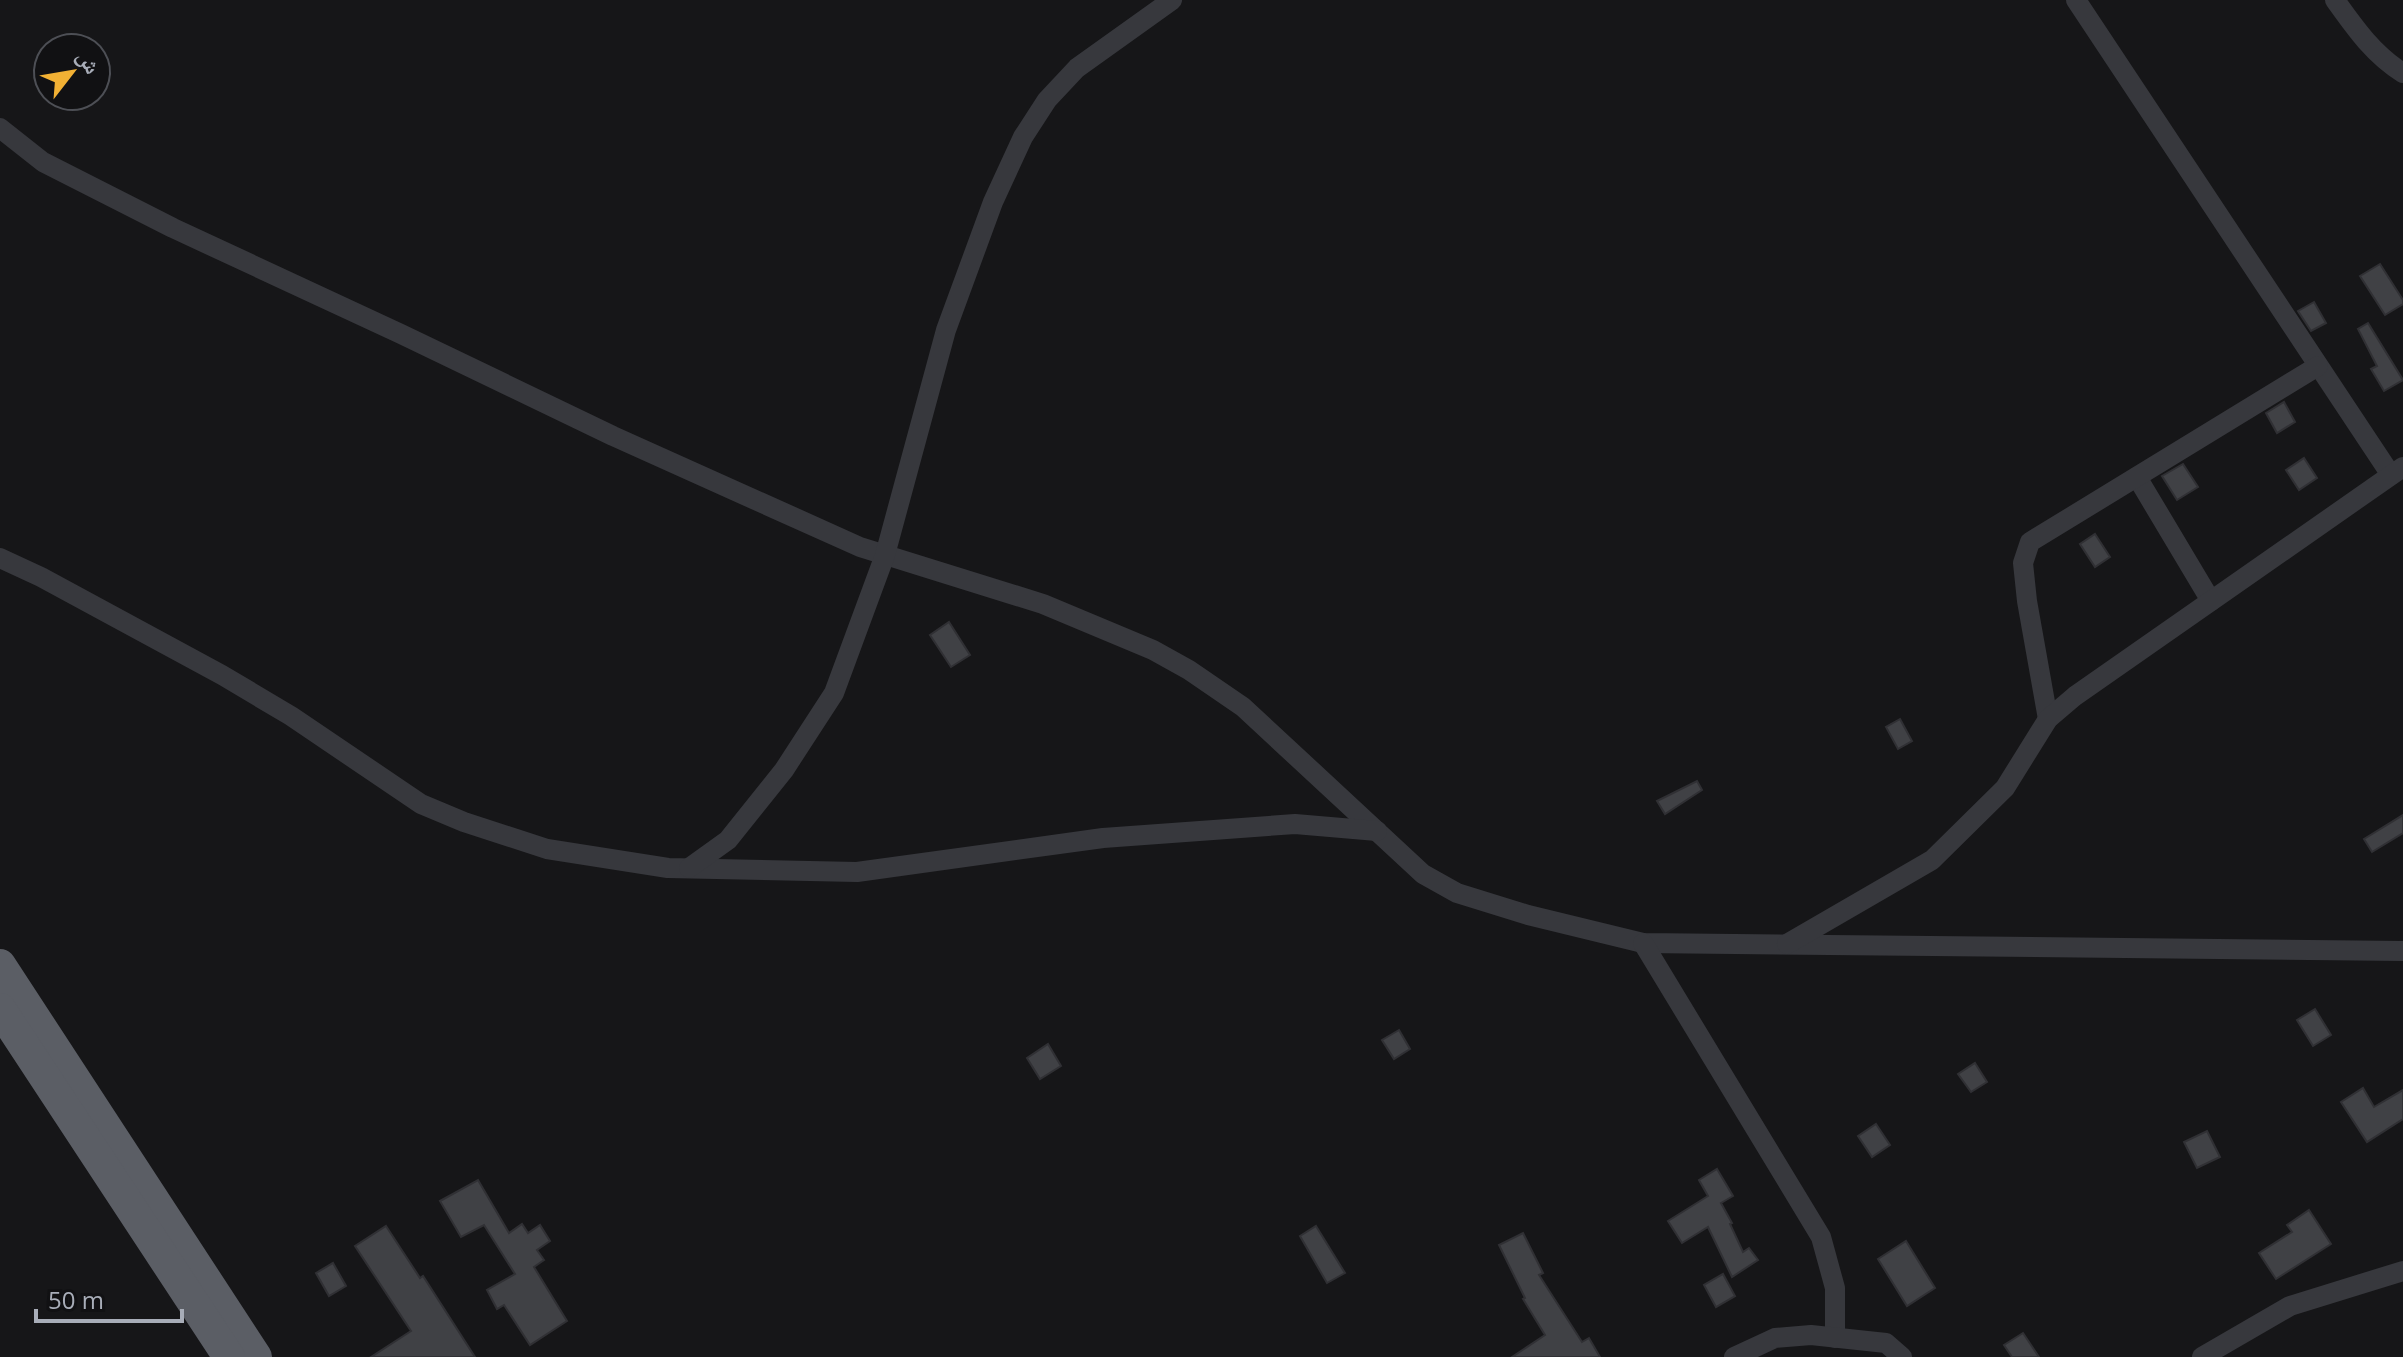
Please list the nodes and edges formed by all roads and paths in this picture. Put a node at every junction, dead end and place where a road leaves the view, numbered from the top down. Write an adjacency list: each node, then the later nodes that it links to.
1 (1172, 0): 9 (street)
2 (2076, 0): 6 (street)
3 (2335, 0): 4 (street)
4 (2403, 73)
5 (0, 128): 9 (street)
6 (2318, 366): 7 (street); 8 (street)
7 (2397, 471): 11 (street)
8 (2137, 477): 11 (street); 12 (street)
9 (885, 555): 13 (street); 14 (street)
10 (0, 558): 14 (street)
11 (2211, 601): 12 (street)
12 (2048, 719): 16 (street)
13 (1377, 831): 14 (street); 15 (street)
14 (689, 868)
15 (1643, 943): 16 (street); 21 (street)
16 (1787, 944): 17 (street)
17 (2403, 952)
18 (0, 965): 23 (highway)
19 (0, 1009): 22 (highway)
20 (2403, 1271): 26 (street)
21 (1835, 1338): 24 (street); 25 (street)
22 (229, 1357)
23 (256, 1357)
24 (1734, 1357)
25 (1902, 1357)
26 (2202, 1357)

